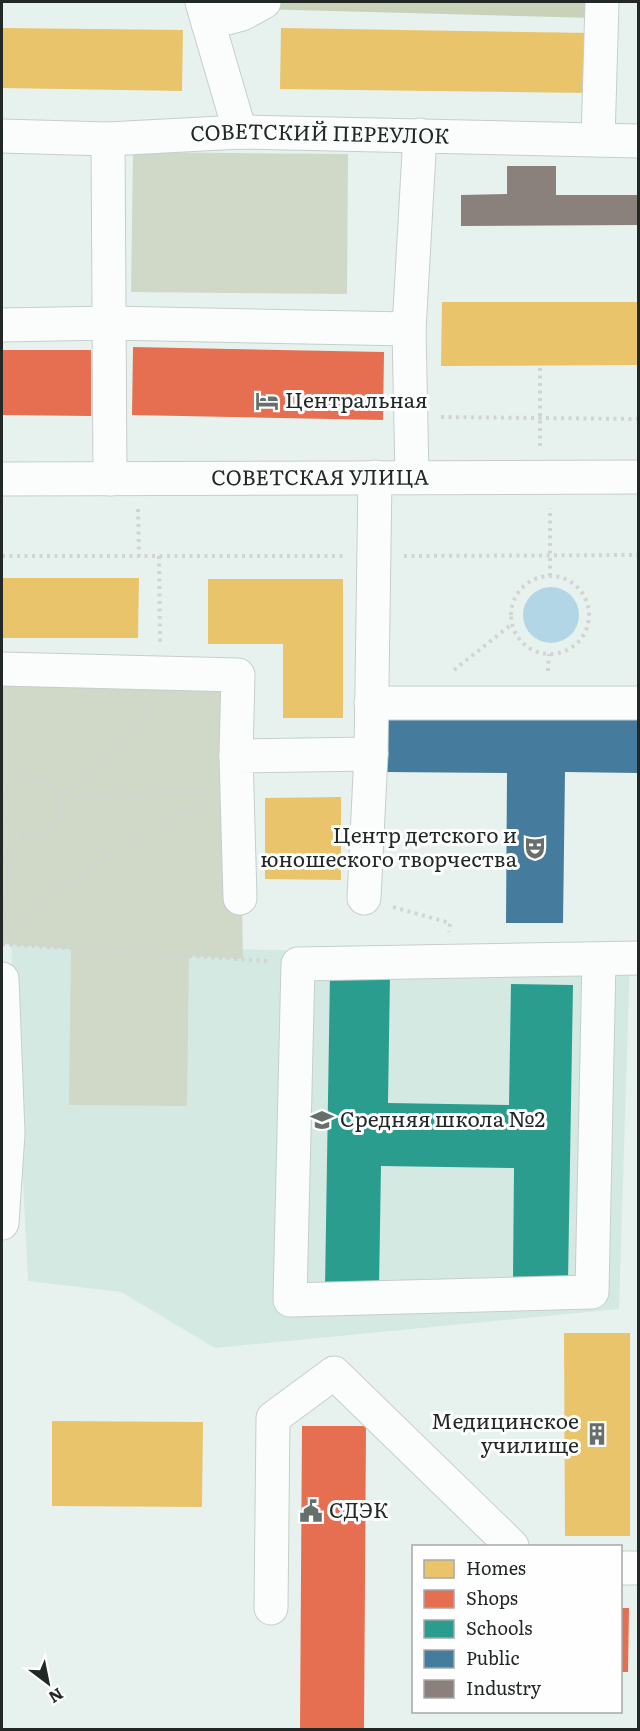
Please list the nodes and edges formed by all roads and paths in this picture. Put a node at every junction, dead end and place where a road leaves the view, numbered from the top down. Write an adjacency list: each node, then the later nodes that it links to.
1 (602, 2): 8 (street)
2 (249, 6): 3 (street)
3 (205, 12): 4 (street)
4 (240, 132): 5 (street, СОВЕТСКИЙ ПЕРЕУЛОК); 7 (street, СОВЕТСКИЙ ПЕРЕУЛОК)
5 (420, 135): 8 (street, СОВЕТСКИЙ ПЕРЕУЛОК); 12 (street)
6 (2, 136): 7 (street, СОВЕТСКИЙ ПЕРЕУЛОК)
7 (108, 139): 10 (street)
8 (598, 140): 9 (street, СОВЕТСКИЙ ПЕРЕУЛОК)
9 (639, 141)
10 (110, 323): 11 (street); 12 (street); 21 (street)
11 (2, 325)
12 (410, 329): 14 (street)
13 (540, 365): 15 (path)
14 (411, 417): 15 (path); 17 (street)
15 (540, 418): 16 (path); 19 (path)
16 (639, 419)
17 (412, 476): 18 (street, СОВЕТСКАЯ УЛИЦА); 19 (street, СОВЕТСКАЯ УЛИЦА)
18 (375, 477): 21 (street, СОВЕТСКАЯ УЛИЦА); 27 (street)
19 (545, 477): 20 (street, СОВЕТСКАЯ УЛИЦА); 28 (path)
20 (639, 477)
21 (124, 478): 22 (street, СОВЕТСКАЯ УЛИЦА); 25 (path)
22 (2, 479)
23 (639, 555): 28 (path)
24 (2, 556): 25 (path)
25 (139, 556): 26 (path)
26 (159, 556): 27 (path); 32 (path)
27 (372, 556): 28 (path); 33 (street)
28 (550, 556): 29 (path)
29 (550, 576): 30 (path); 30 (path)
30 (512, 624): 34 (path)
31 (2, 669): 32 (street)
32 (160, 673): 37 (street); 40 (path)
33 (371, 703): 34 (street); 36 (street)
34 (414, 703): 35 (street)
35 (639, 703)
36 (371, 754): 37 (street); 47 (street)
37 (233, 777): 40 (path); 48 (street); 49 (path)
38 (2, 780): 39 (path)
39 (8, 788): 40 (path); 41 (path)
40 (60, 799): 44 (path)
41 (2, 803)
42 (2, 808): 43 (path)
43 (2, 815): 44 (path)
44 (24, 835): 45 (path)
45 (11, 850): 46 (path); 49 (path)
46 (2, 861)
47 (364, 883): 53 (path)
48 (240, 898)
49 (2, 938)
50 (2, 944): 54 (path)
51 (639, 958): 52 (street)
52 (599, 960): 53 (street); 54 (street)
53 (448, 961): 54 (street)
54 (298, 964)
55 (2, 979): 56 (street)
56 (2, 1224)
57 (511, 1545): 60 (street)
58 (622, 1568): 59 (street)
59 (639, 1568)
60 (271, 1608)

